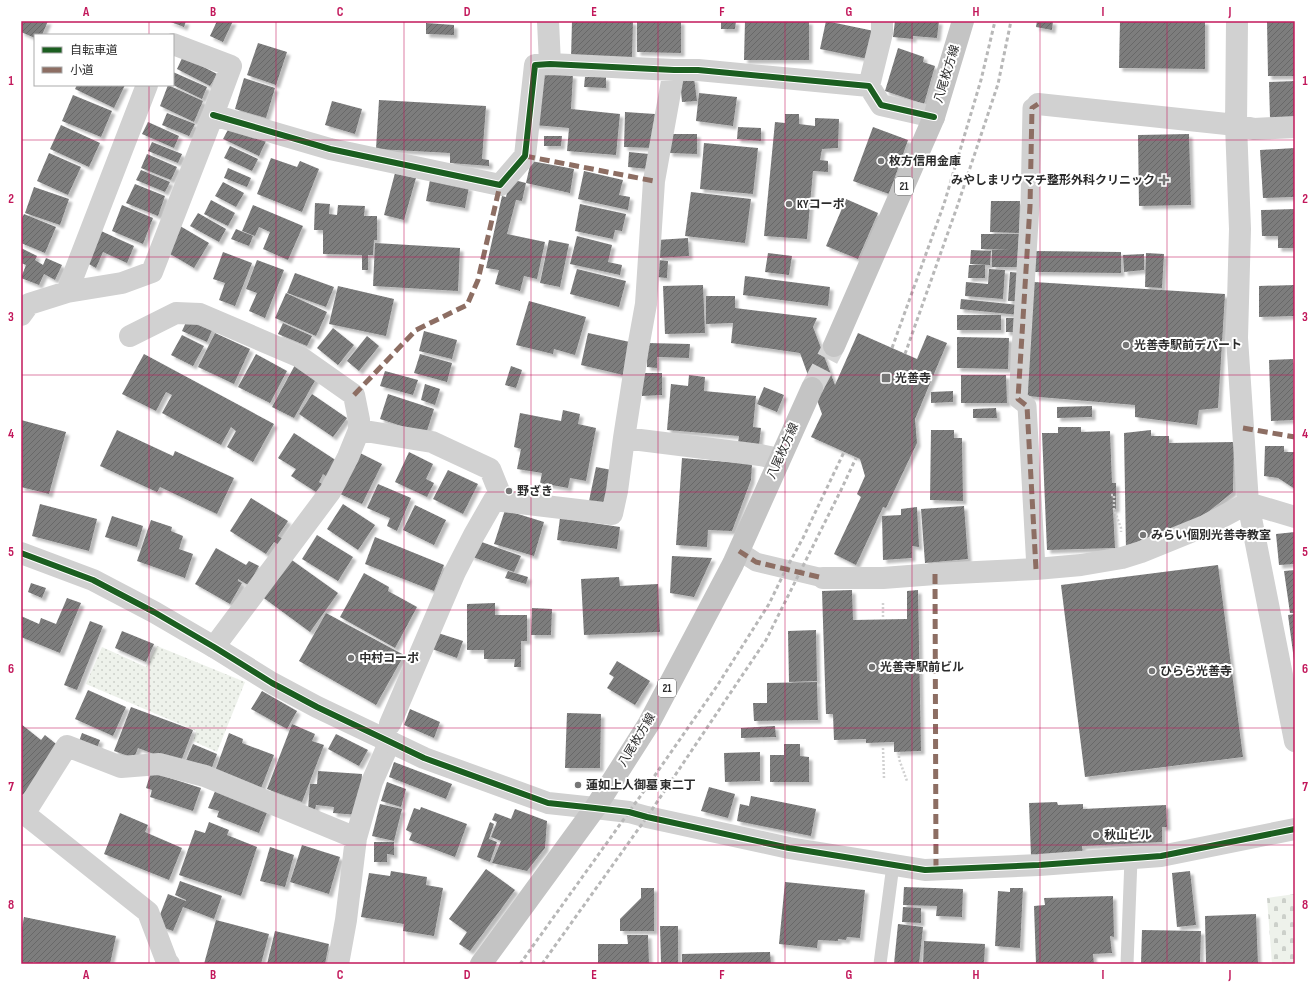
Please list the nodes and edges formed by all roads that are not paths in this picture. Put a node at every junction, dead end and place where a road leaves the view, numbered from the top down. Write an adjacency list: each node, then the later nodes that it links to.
1 (548, 21): 6 (street)
2 (882, 21): 9 (street)
3 (963, 21): 12 (main road, 八尾枚方線 / 21)
4 (1237, 21): 13 (street)
5 (174, 44): 11 (street)
6 (550, 64): 7 (street); 11 (street)
7 (674, 70): 9 (street); 21 (street)
8 (147, 86): 15 (street)
9 (869, 86): 12 (street)
10 (1038, 104): 13 (street); 28 (street)
11 (213, 115): 15 (street)
12 (934, 117): 18 (main road, 八尾枚方線 / 21)
13 (1236, 125): 14 (street); 24 (street)
14 (1295, 127)
15 (67, 292): 16 (street)
16 (21, 315)
17 (130, 336): 20 (street)
18 (834, 346)
19 (812, 388): 22 (main road, 八尾枚方線 / 21)
20 (358, 430): 23 (street); 30 (street)
21 (624, 438): 22 (street); 23 (street)
22 (779, 459): 26 (main road, 八尾枚方線 / 21)
23 (503, 501): 31 (street)
24 (1248, 503): 25 (street); 28 (street); 32 (street)
25 (1295, 517)
26 (739, 551): 29 (street); 33 (main road, 八尾枚方線 / 21)
27 (21, 553): 30 (street)
28 (1036, 569): 29 (street)
29 (823, 578)
30 (214, 647): 31 (street)
31 (390, 733): 33 (street); 36 (street)
32 (1295, 741)
33 (595, 808): 38 (street); 41 (main road, 八尾枚方線 / 21)
34 (23, 813): 36 (street); 39 (street)
35 (1295, 829): 37 (street)
36 (356, 838): 40 (street)
37 (1131, 859): 38 (street); 43 (lane)
38 (893, 865): 42 (lane)
39 (169, 964)
40 (338, 964)
41 (481, 964)
42 (880, 964)
43 (1127, 964)

